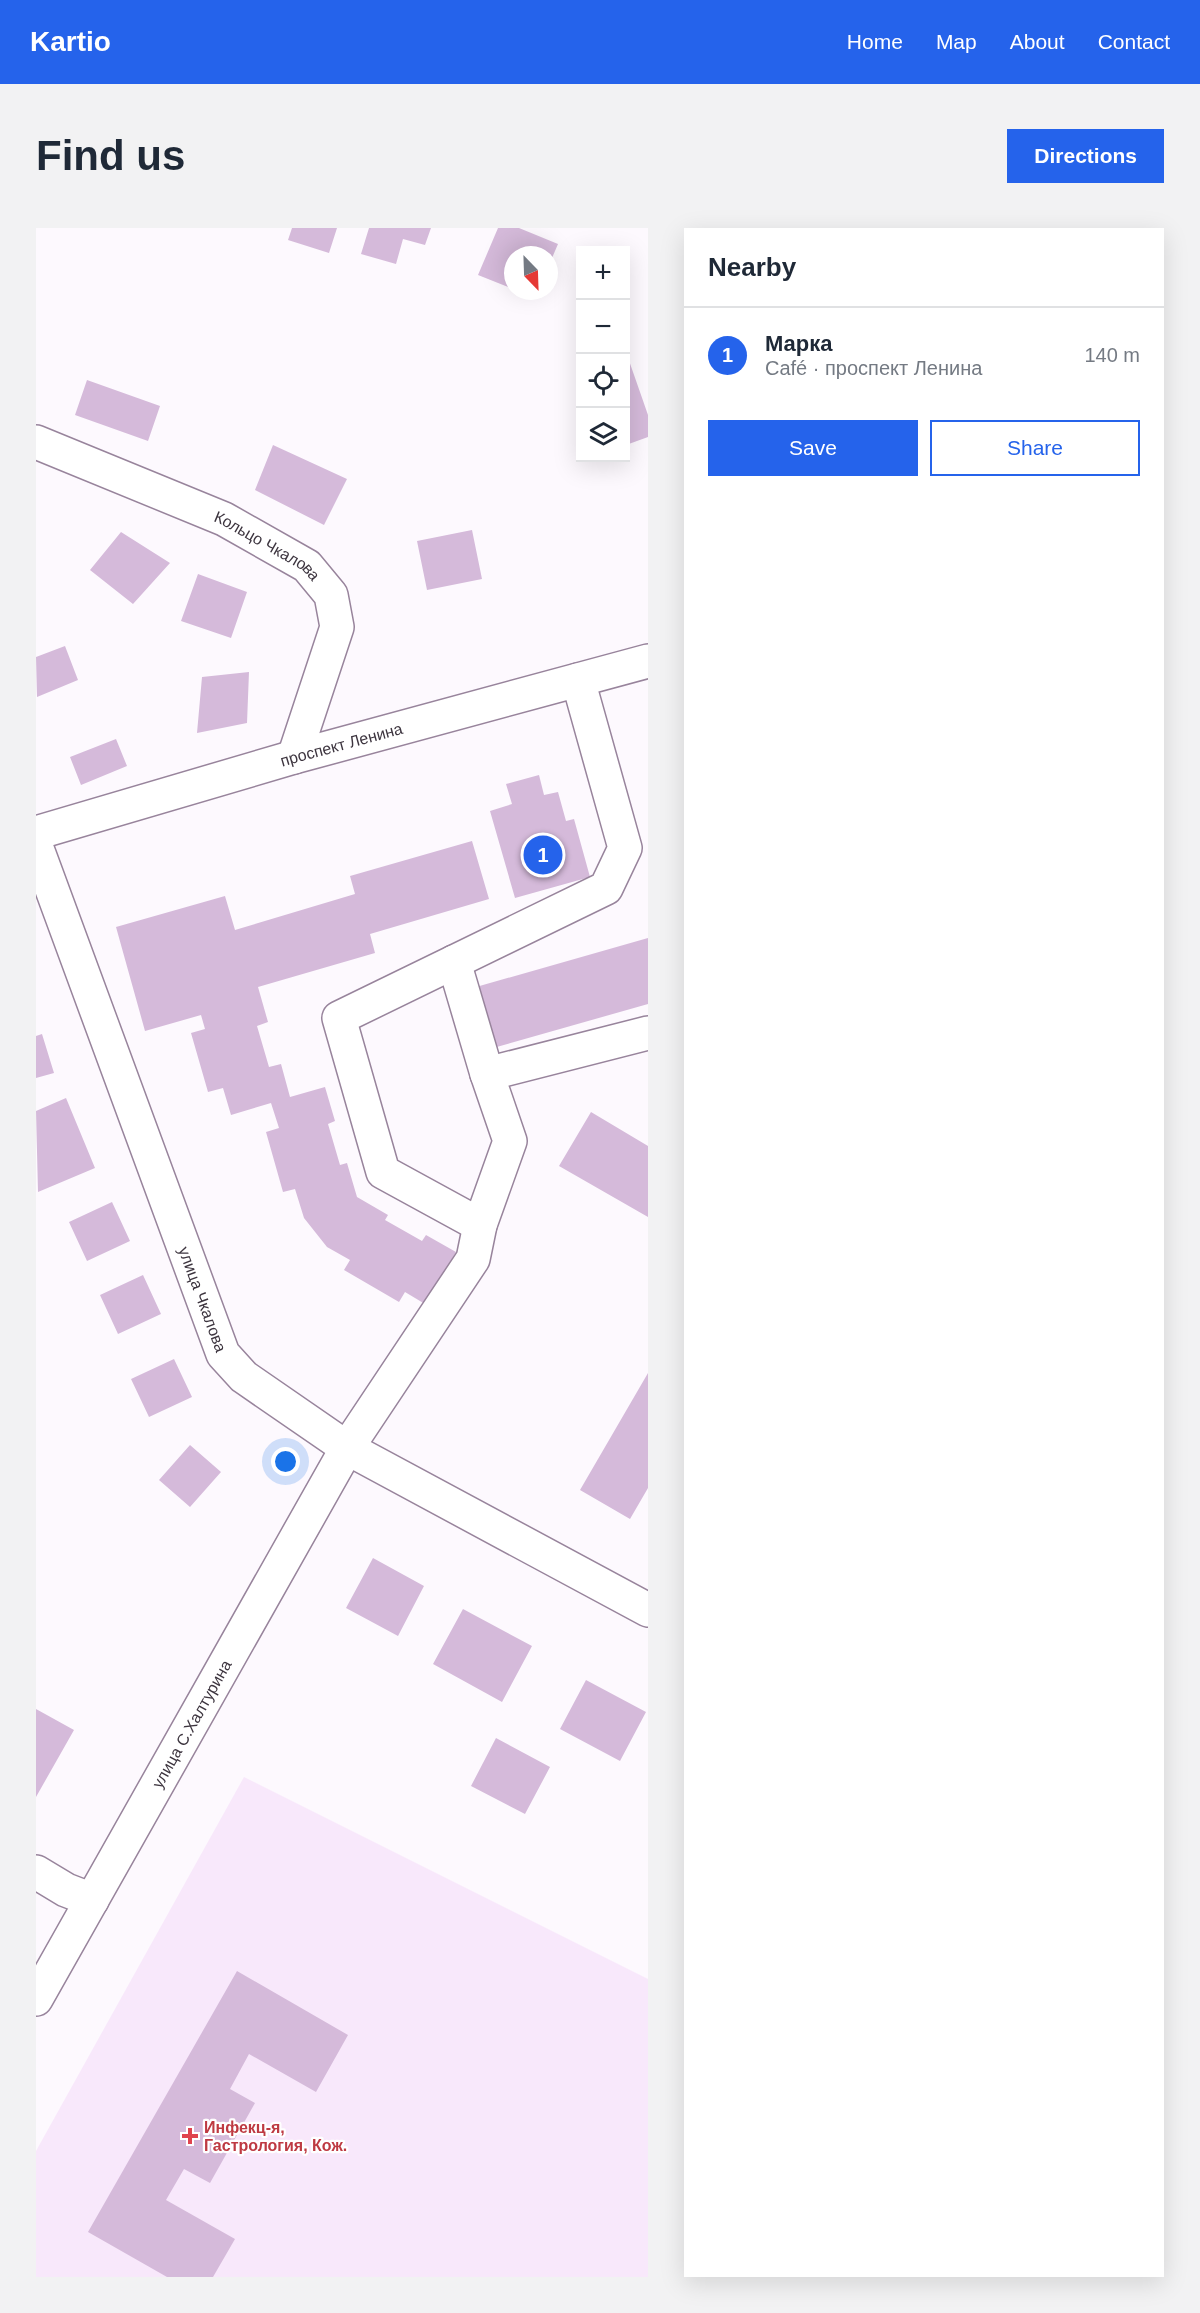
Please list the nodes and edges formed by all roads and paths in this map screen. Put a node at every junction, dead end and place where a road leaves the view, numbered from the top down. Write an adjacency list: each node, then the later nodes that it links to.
1 (36, 442): 4 (street, Кольцо Чкалова)
2 (648, 661): 3 (street, проспект Ленина)
3 (578, 681): 4 (street, проспект Ленина); 7 (street)
4 (294, 757): 5 (street, проспект Ленина)
5 (36, 833)
6 (36, 846): 11 (street, улица Чкалова)
7 (454, 962): 9 (street, улица С.Халтурина); 10 (street)
8 (648, 1033): 9 (street)
9 (487, 1074): 10 (street, улица С.Халтурина)
10 (480, 1225): 11 (street, улица С.Халтурина)
11 (348, 1448): 12 (street, улица Чкалова); 14 (street, улица С.Халтурина)
12 (648, 1610)
13 (36, 1872): 14 (street)
14 (92, 1900): 15 (street, улица С.Халтурина)
15 (36, 1999)

